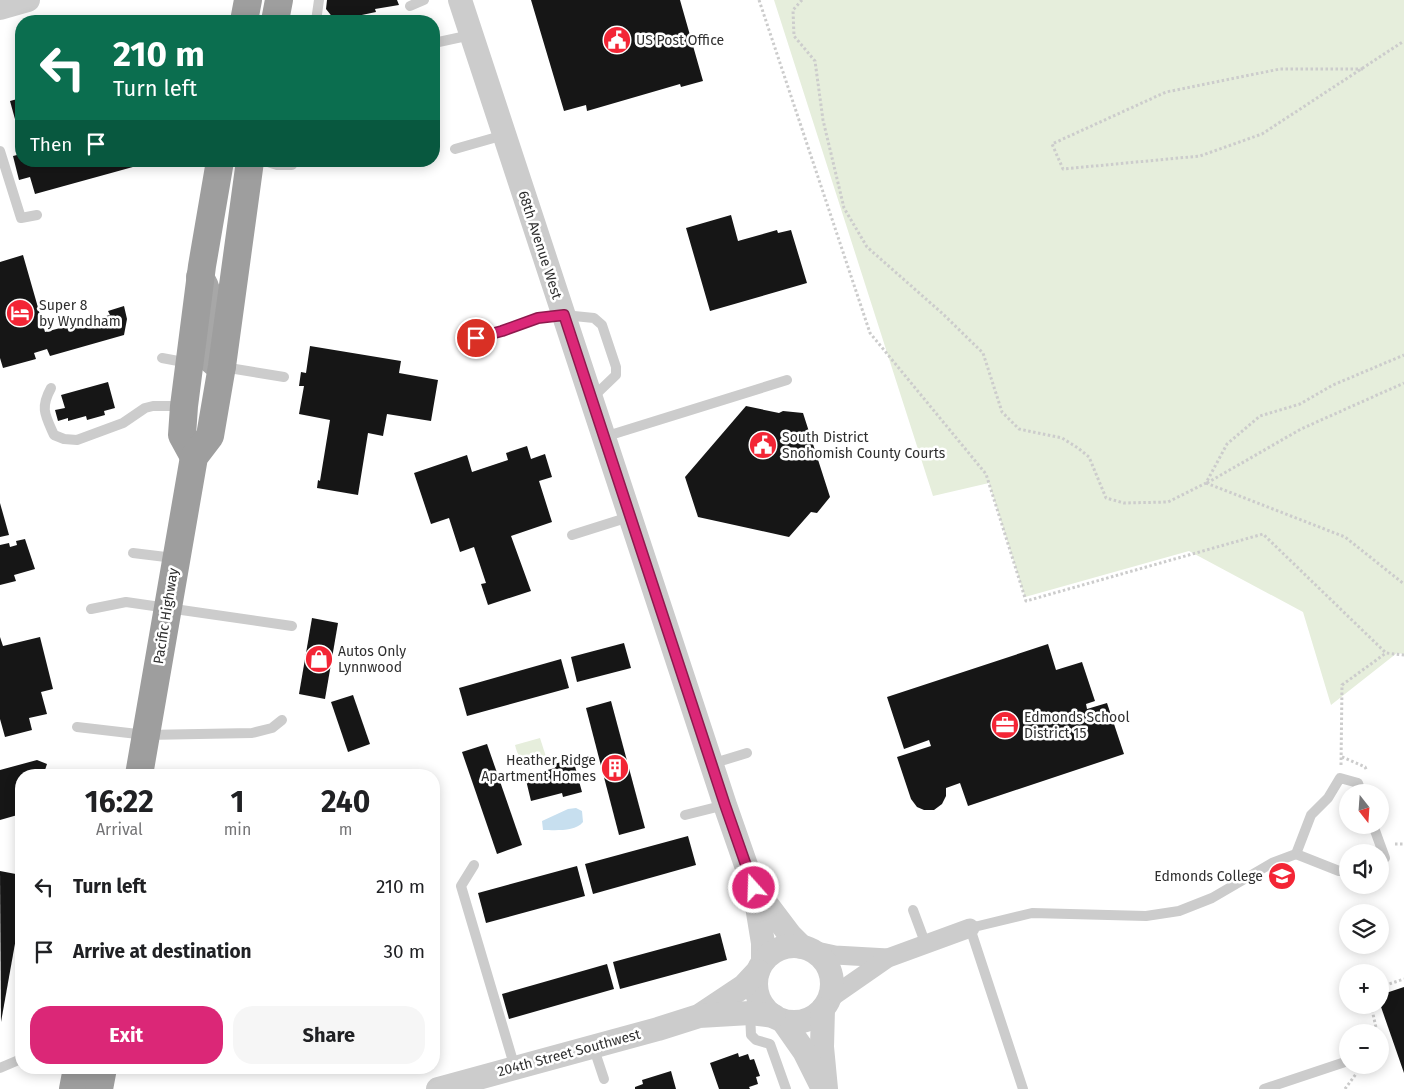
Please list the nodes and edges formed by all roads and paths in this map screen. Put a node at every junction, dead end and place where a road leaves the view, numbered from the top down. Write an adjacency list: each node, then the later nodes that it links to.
1 (248, 0): 9 (highway)
2 (279, 0): 10 (highway)
3 (319, 0): 11 (lane)
4 (424, 0): 8 (lane)
5 (460, 0): 12 (street, 68th Avenue West)
6 (759, 0): 46 (path)
7 (802, 0): 37 (path)
8 (410, 6)
9 (245, 15)
10 (276, 15)
11 (317, 15)
12 (471, 35): 14 (lane); 16 (street, 68th Avenue West)
13 (1404, 41): 15 (path)
14 (440, 42)
15 (1362, 69): 15 (path)
16 (504, 135): 17 (lane); 23 (street, 68th Avenue West)
17 (455, 149)
18 (0, 151): 21 (lane)
19 (219, 167): 22 (highway)
20 (249, 167): 28 (highway, Pacific Highway)
21 (37, 215)
22 (200, 277): 27 (highway); 28 (main road)
23 (564, 315): 24 (lane); 33 (street, 68th Avenue West); 33 (lane)
24 (463, 341)
25 (1404, 355): 37 (path)
26 (162, 358): 27 (lane)
27 (190, 363): 34 (highway); 36 (main road)
28 (222, 366): 29 (lane); 36 (highway, Pacific Highway)
29 (284, 377)
30 (787, 380): 35 (lane)
31 (1404, 383): 37 (path)
32 (51, 388): 34 (lane)
33 (591, 399): 35 (street, 68th Avenue West)
34 (184, 406): 36 (highway)
35 (604, 437): 38 (street, 68th Avenue West)
36 (195, 455): 41 (highway, Pacific Highway)
37 (1206, 483): 42 (path)
38 (629, 517): 39 (lane); 52 (street, 68th Avenue West)
39 (572, 535)
40 (133, 553): 41 (lane)
41 (176, 558): 43 (highway, Pacific Highway)
42 (1404, 584)
43 (167, 608): 44 (lane); 45 (lane); 50 (highway, Pacific Highway)
44 (91, 609)
45 (292, 626)
46 (1386, 653): 47 (path); 54 (path)
47 (1404, 655)
48 (282, 720): 50 (lane)
49 (77, 727): 50 (lane)
50 (146, 735): 53 (highway, Pacific Highway)
51 (748, 753): 52 (lane)
52 (711, 764): 56 (street, 68th Avenue West)
53 (141, 769)
54 (1340, 778): 55 (lane); 58 (lane)
55 (1358, 784)
56 (725, 805): 57 (lane); 61 (street, 68th Avenue West)
57 (685, 815)
58 (1296, 854): 60 (lane); 63 (lane)
59 (474, 865): 78 (lane)
60 (1339, 871)
61 (754, 888): 65 (street, 68th Avenue West); 67 (street, 68th Avenue West)
62 (914, 910): 64 (lane)
63 (970, 928): 64 (street); 88 (lane)
64 (926, 945): 66 (street)
65 (807, 949): 66 (street); 67 (street); 70 (street)
66 (888, 958): 70 (street)
67 (761, 966): 72 (street, 204th Street Southwest); 73 (street)
68 (1404, 979): 69 (path)
69 (1389, 984)
70 (826, 1004): 73 (street); 87 (street)
71 (750, 1013): 72 (street, 204th Street Southwest); 73 (street, 204th Street Southwest); 86 (lane)
72 (699, 1016): 74 (street, 204th Street Southwest)
73 (778, 1018): 87 (street)
74 (592, 1046): 78 (street, 204th Street Southwest); 82 (lane)
75 (15, 1062): 77 (lane)
76 (1339, 1064): 89 (lane)
77 (0, 1068)
78 (515, 1068): 85 (street, 204th Street Southwest)
79 (76, 1074): 83 (highway)
80 (102, 1074): 84 (highway)
81 (1356, 1074): 90 (path)
82 (604, 1079)
83 (73, 1089)
84 (99, 1089)
85 (438, 1089)
86 (786, 1089)
87 (825, 1089)
88 (1022, 1089)
89 (1264, 1089)
90 (1345, 1089)

